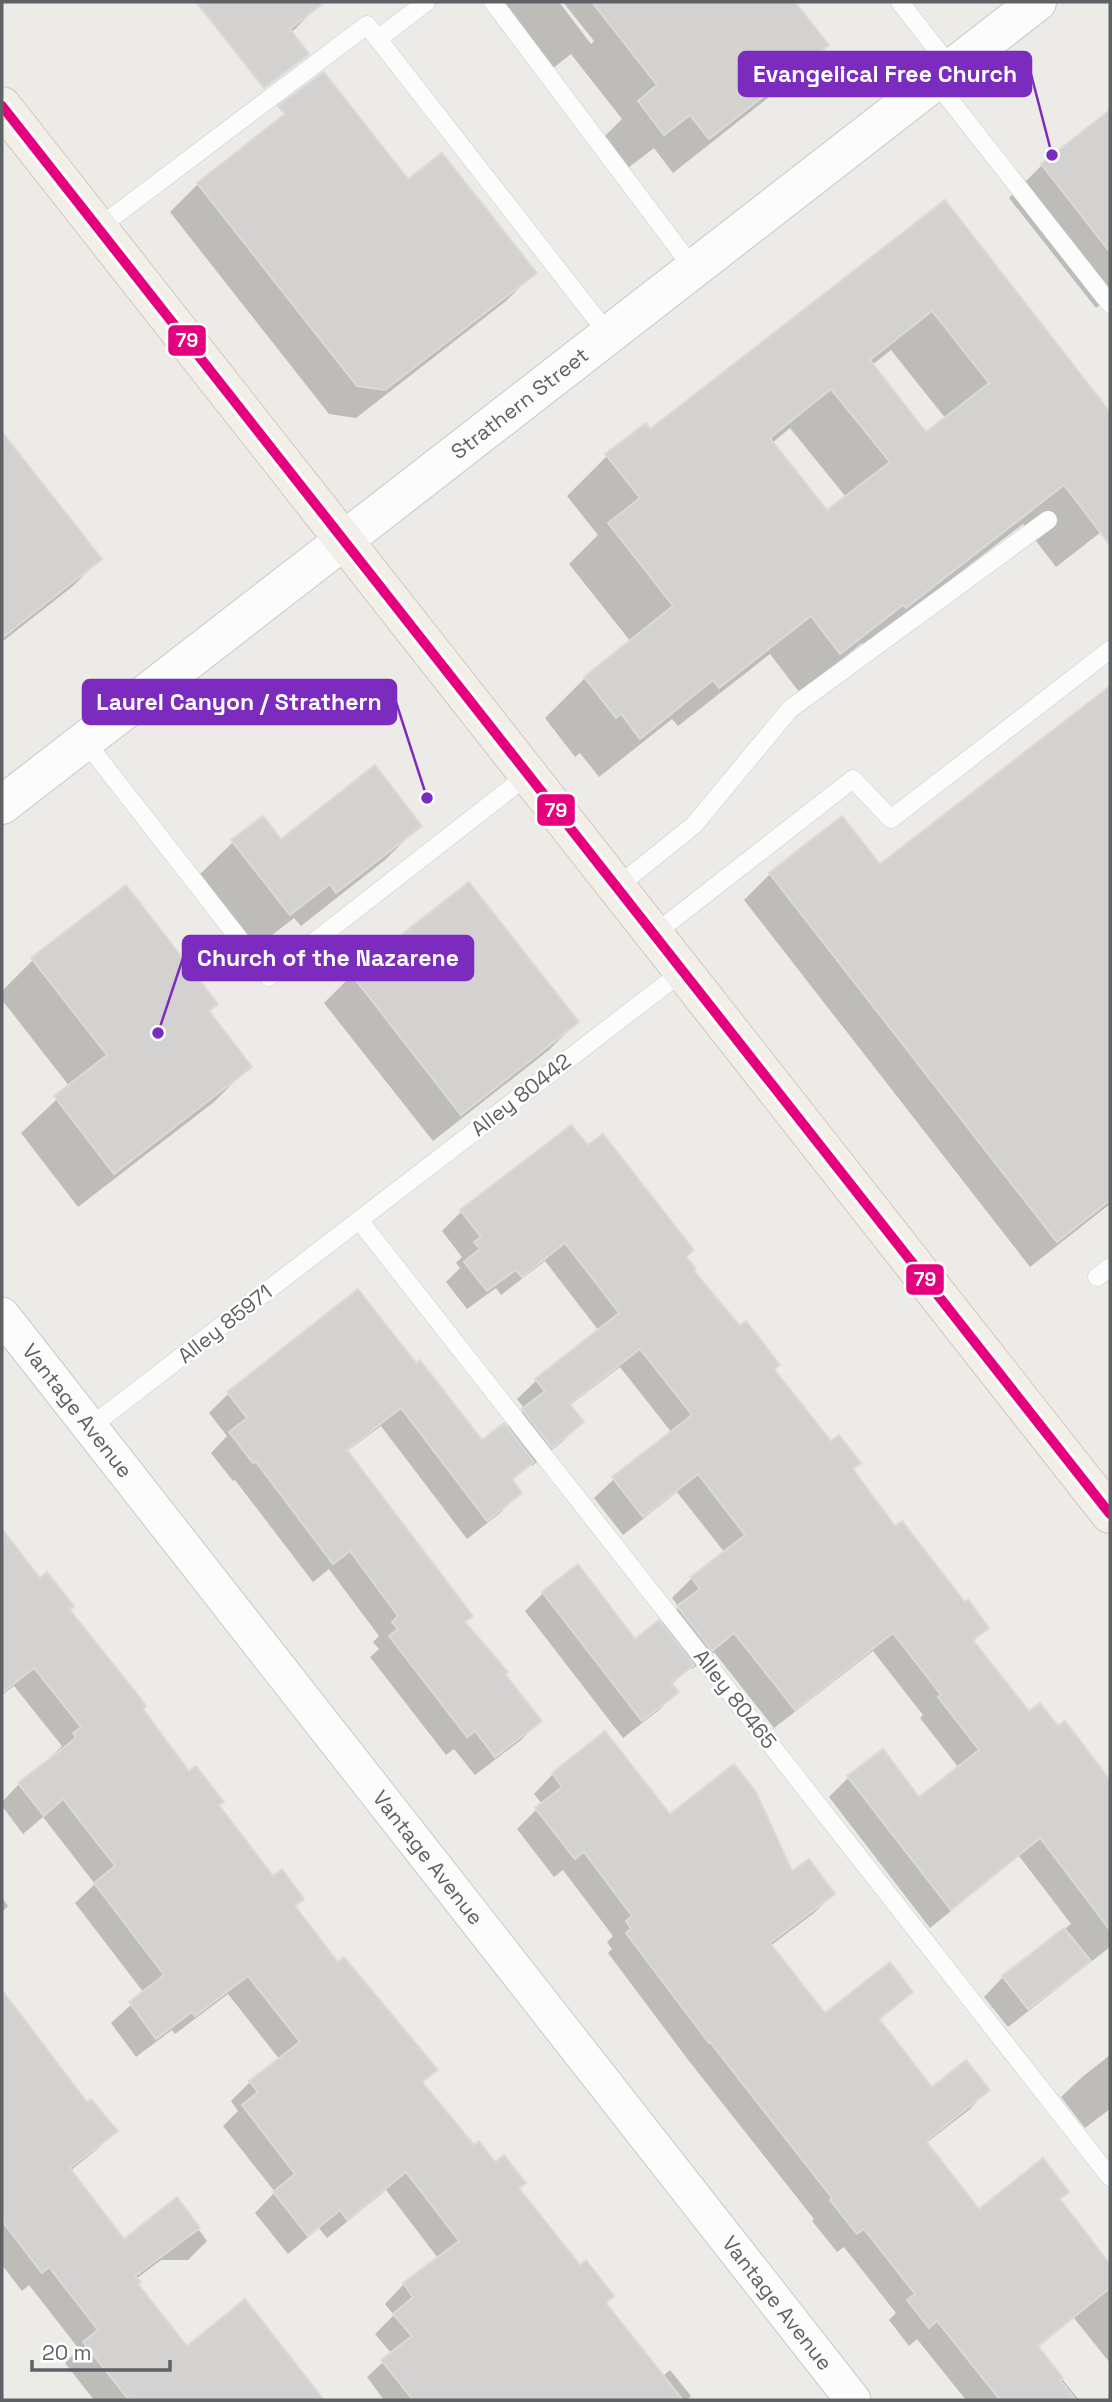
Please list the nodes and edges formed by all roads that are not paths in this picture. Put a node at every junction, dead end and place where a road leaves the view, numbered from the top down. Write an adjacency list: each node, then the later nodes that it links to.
1 (426, 2): 5 (lane)
2 (493, 2): 9 (lane)
3 (900, 2): 6 (lane)
4 (1022, 6): 6 (main road, Strathern Street)
5 (378, 39): 8 (lane); 11 (lane)
6 (943, 74): 9 (main road, Strathern Street); 10 (lane)
7 (3, 111): 8 (main road)
8 (98, 228): 13 (main road)
9 (693, 268): 11 (main road, Strathern Street)
10 (1110, 303)
11 (608, 334): 13 (main road, Strathern Street)
12 (1048, 520): 18 (lane)
13 (343, 541): 15 (main road, Strathern Street); 16 (main road)
14 (1110, 650): 19 (lane)
15 (85, 741): 16 (lane); 17 (main road, Strathern Street)
16 (527, 775): 18 (main road)
17 (2, 806)
18 (617, 887): 19 (main road)
19 (653, 934): 20 (main road)
20 (683, 971): 21 (lane, Alley 80442); 24 (main road)
21 (359, 1220): 23 (lane, Alley 85971); 25 (lane, Alley 80465)
22 (2, 1315): 23 (street, Vantage Avenue)
23 (90, 1427): 26 (street, Vantage Avenue)
24 (1110, 1514)
25 (1110, 2177)
26 (853, 2400)

